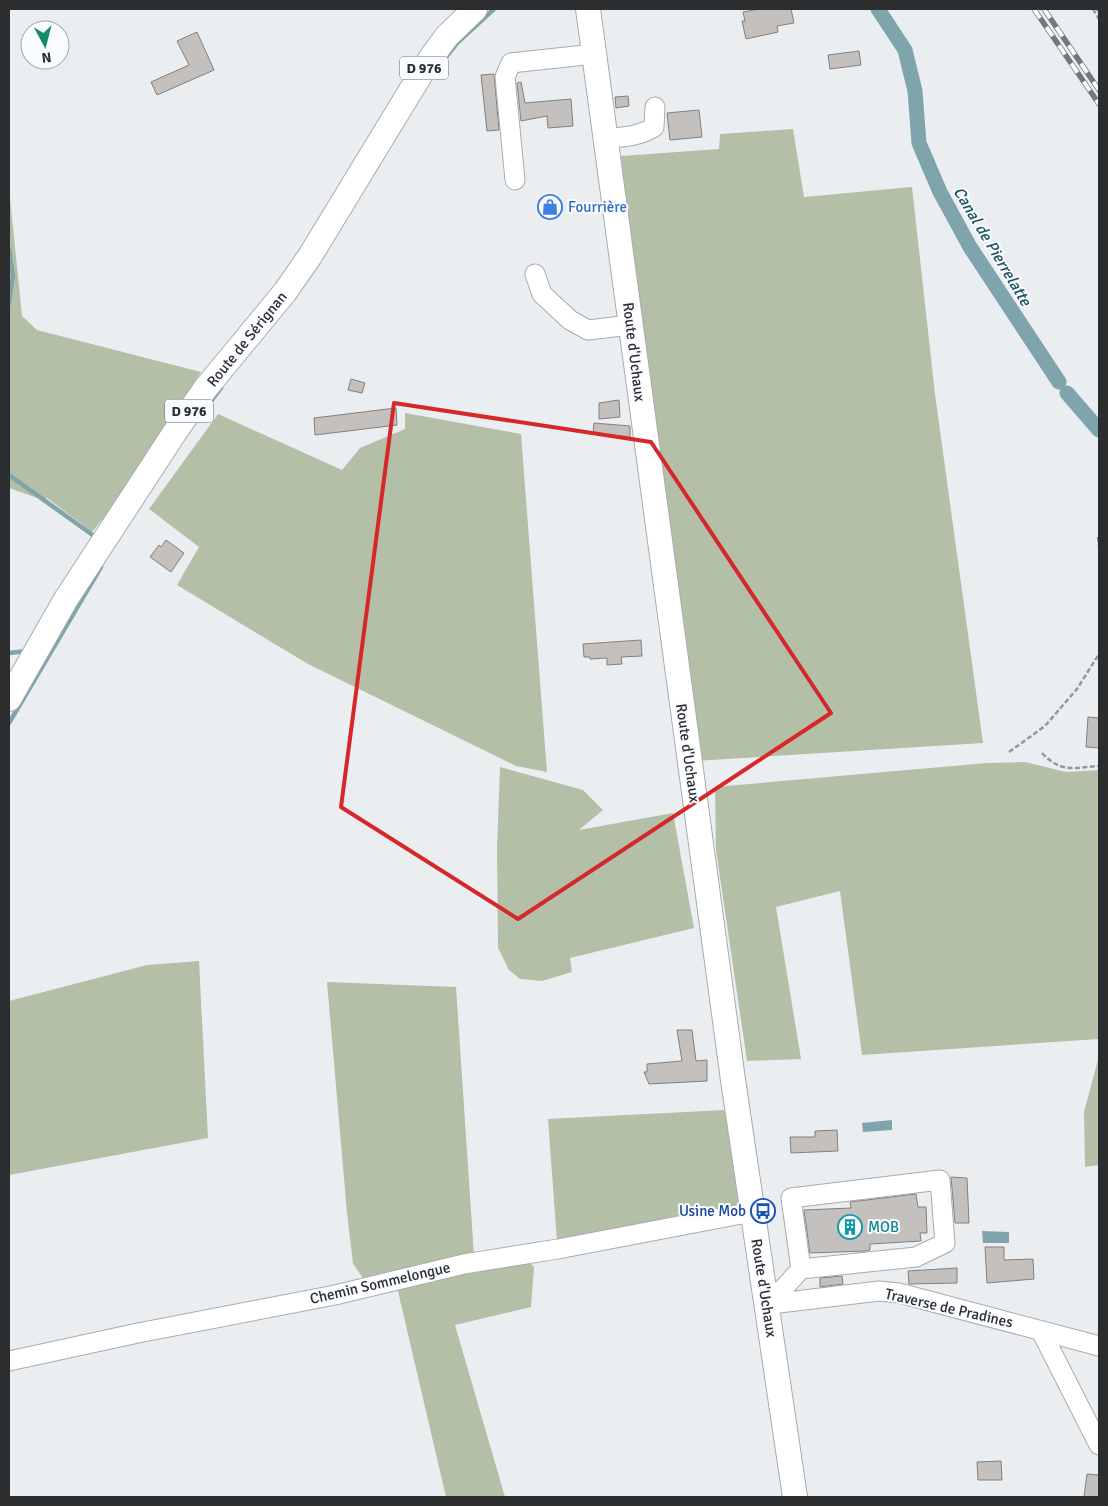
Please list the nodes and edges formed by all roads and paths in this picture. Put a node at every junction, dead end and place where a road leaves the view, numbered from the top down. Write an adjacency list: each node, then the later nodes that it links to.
1 (475, 9): 14 (main road, Route de Sérignan / D 976)
2 (588, 9): 5 (main road, Route d'Uchaux)
3 (1093, 9): 4 (path)
4 (1099, 18)
5 (594, 54): 7 (main road, Route d'Uchaux); 8 (street)
6 (655, 107): 7 (street)
7 (606, 138): 10 (main road, Route d'Uchaux)
8 (515, 180)
9 (535, 274): 10 (street)
10 (630, 325): 18 (main road, Route d'Uchaux)
11 (1098, 537): 12 (path)
12 (1099, 547)
13 (1099, 654): 15 (path)
14 (9, 699)
15 (1009, 752)
16 (1042, 753): 17 (path)
17 (1099, 766)
18 (752, 1212): 20 (main road, Route d'Uchaux); 23 (street, Chemin Sommelongue)
19 (801, 1269): 19 (street); 20 (street)
20 (766, 1302): 21 (street, Traverse de Pradines); 25 (main road, Route d'Uchaux)
21 (1041, 1331): 22 (street, Traverse de Pradines); 24 (street)
22 (1099, 1346)
23 (9, 1362)
24 (1099, 1445)
25 (795, 1497)

